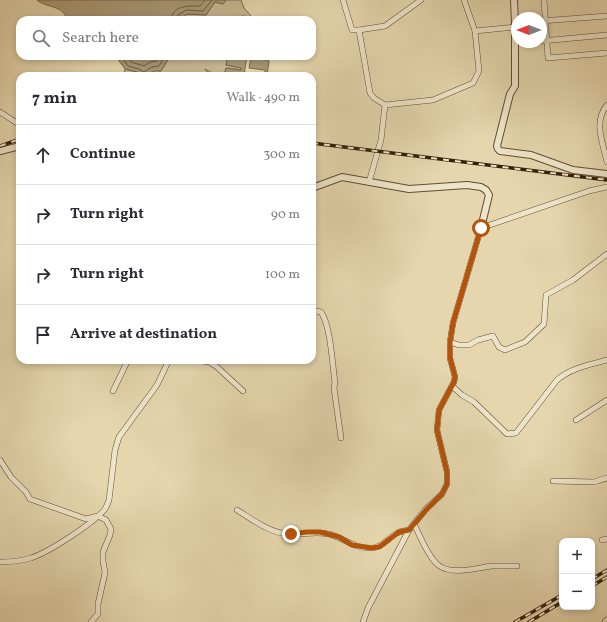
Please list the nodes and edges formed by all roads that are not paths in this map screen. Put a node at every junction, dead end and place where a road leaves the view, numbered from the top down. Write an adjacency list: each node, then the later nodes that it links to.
1 (343, 0): 11 (street)
2 (421, 0): 11 (street)
3 (464, 0): 12 (street)
4 (514, 0): 6 (street)
5 (544, 0): 7 (street)
6 (515, 12)
7 (543, 12)
8 (607, 16): 9 (street)
9 (547, 21)
10 (511, 25): 12 (street)
11 (359, 30): 18 (street)
12 (475, 31): 18 (street)
13 (607, 35): 14 (street)
14 (547, 41)
15 (518, 48): 25 (street)
16 (546, 48): 17 (street)
17 (607, 53)
18 (386, 105): 26 (street)
19 (607, 105): 24 (street)
20 (0, 112): 21 (street)
21 (16, 123)
22 (16, 147): 23 (street)
23 (0, 152)
24 (607, 162)
25 (607, 174)
26 (369, 182): 27 (street); 29 (street)
27 (316, 187)
28 (607, 187): 29 (street)
29 (481, 228): 32 (street)
30 (607, 254): 32 (street)
31 (316, 311): 42 (street)
32 (450, 342): 37 (street)
33 (607, 360): 37 (street)
34 (126, 364): 38 (street)
35 (167, 364): 47 (street)
36 (212, 364): 39 (street)
37 (452, 386): 48 (street)
38 (113, 391)
39 (243, 392)
40 (607, 400): 41 (street)
41 (576, 420)
42 (341, 438)
43 (0, 460): 47 (street)
44 (607, 478): 45 (street)
45 (553, 481)
46 (237, 510): 49 (street)
47 (98, 516): 50 (street); 52 (street)
48 (414, 524): 49 (street); 51 (street)
49 (409, 530): 53 (street)
50 (0, 562)
51 (517, 566)
52 (91, 622)
53 (363, 622)

